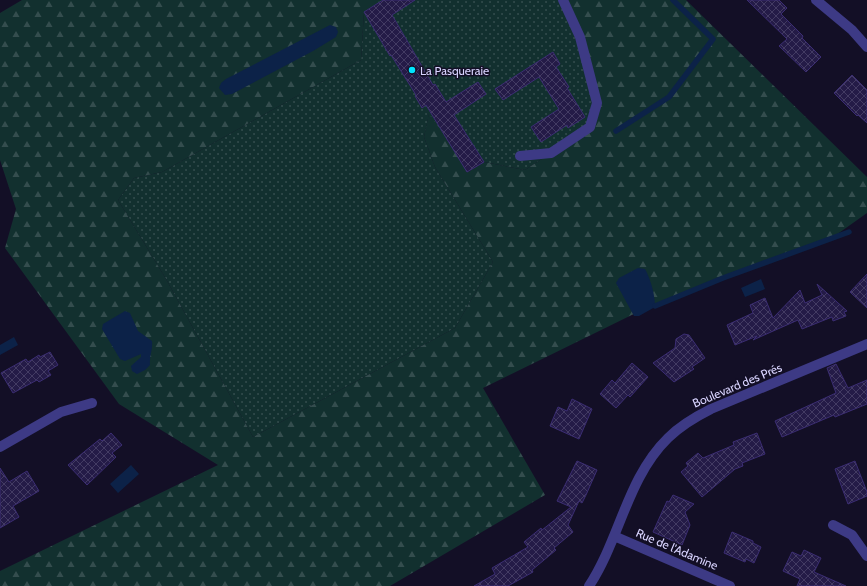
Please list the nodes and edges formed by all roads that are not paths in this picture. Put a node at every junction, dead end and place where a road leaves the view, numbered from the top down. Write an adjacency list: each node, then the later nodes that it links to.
1 (563, 0): 4 (street)
2 (816, 0): 3 (street)
3 (867, 47)
4 (520, 156)
5 (867, 344): 9 (street, Boulevard des Prés)
6 (92, 403): 7 (street)
7 (0, 447)
8 (834, 525): 10 (street)
9 (614, 536): 11 (street, Boulevard des Prés); 12 (street, Rue de l'Adamine)
10 (867, 556)
11 (589, 586)
12 (730, 586)

